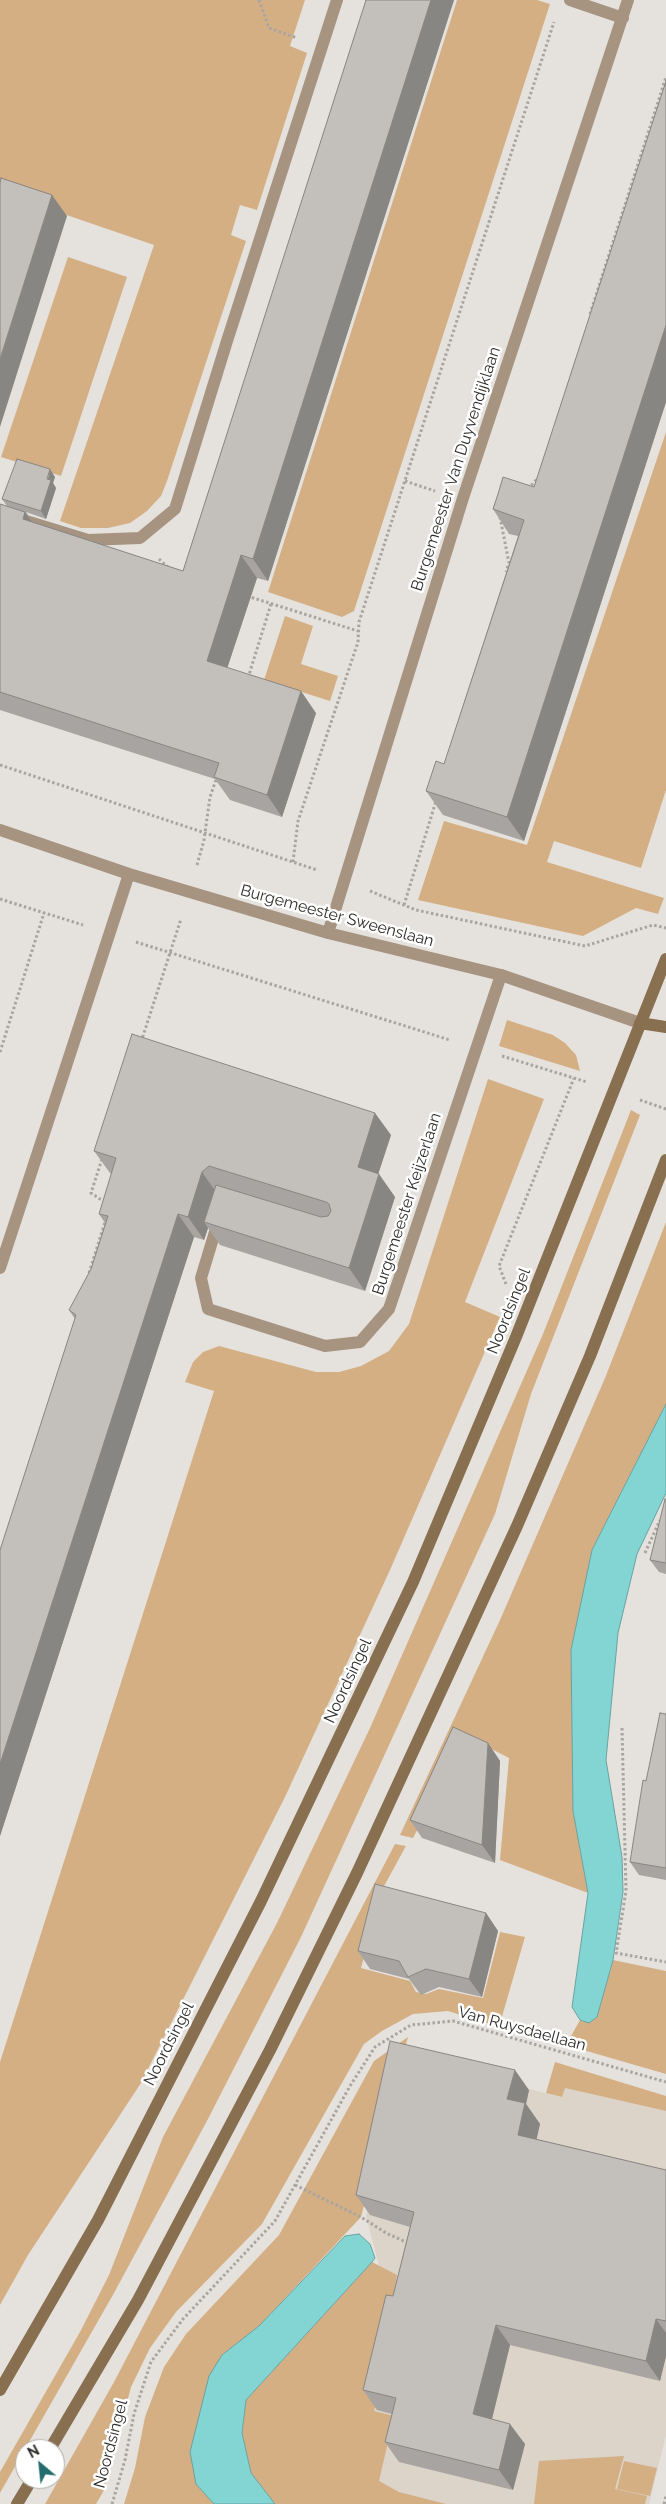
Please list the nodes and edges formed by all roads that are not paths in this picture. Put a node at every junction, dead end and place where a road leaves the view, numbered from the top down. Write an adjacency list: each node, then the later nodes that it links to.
1 (337, 0): 5 (street)
2 (570, 0): 4 (street)
3 (628, 0): 4 (street, Burgemeester Van Duyvendijklaan)
4 (623, 18): 8 (street, Burgemeester Van Duyvendijklaan)
5 (0, 513)
6 (0, 830): 7 (street, Burgemeester Sweenslaan)
7 (129, 874): 8 (street, Burgemeester Sweenslaan); 15 (street)
8 (328, 933): 10 (street, Burgemeester Sweenslaan)
9 (666, 959): 11 (main road, Noordsingel)
10 (501, 976): 11 (street, Burgemeester Sweenslaan); 14 (street, Burgemeester Keijzerlaan)
11 (640, 1023): 12 (main road, Burgemeester Sweenslaan); 16 (main road, Noordsingel)
12 (666, 1027)
13 (666, 1160): 17 (main road)
14 (224, 1206)
15 (0, 1268)
16 (0, 2390)
17 (56, 2439)
18 (26, 2489): 19 (main road)
19 (17, 2504)

